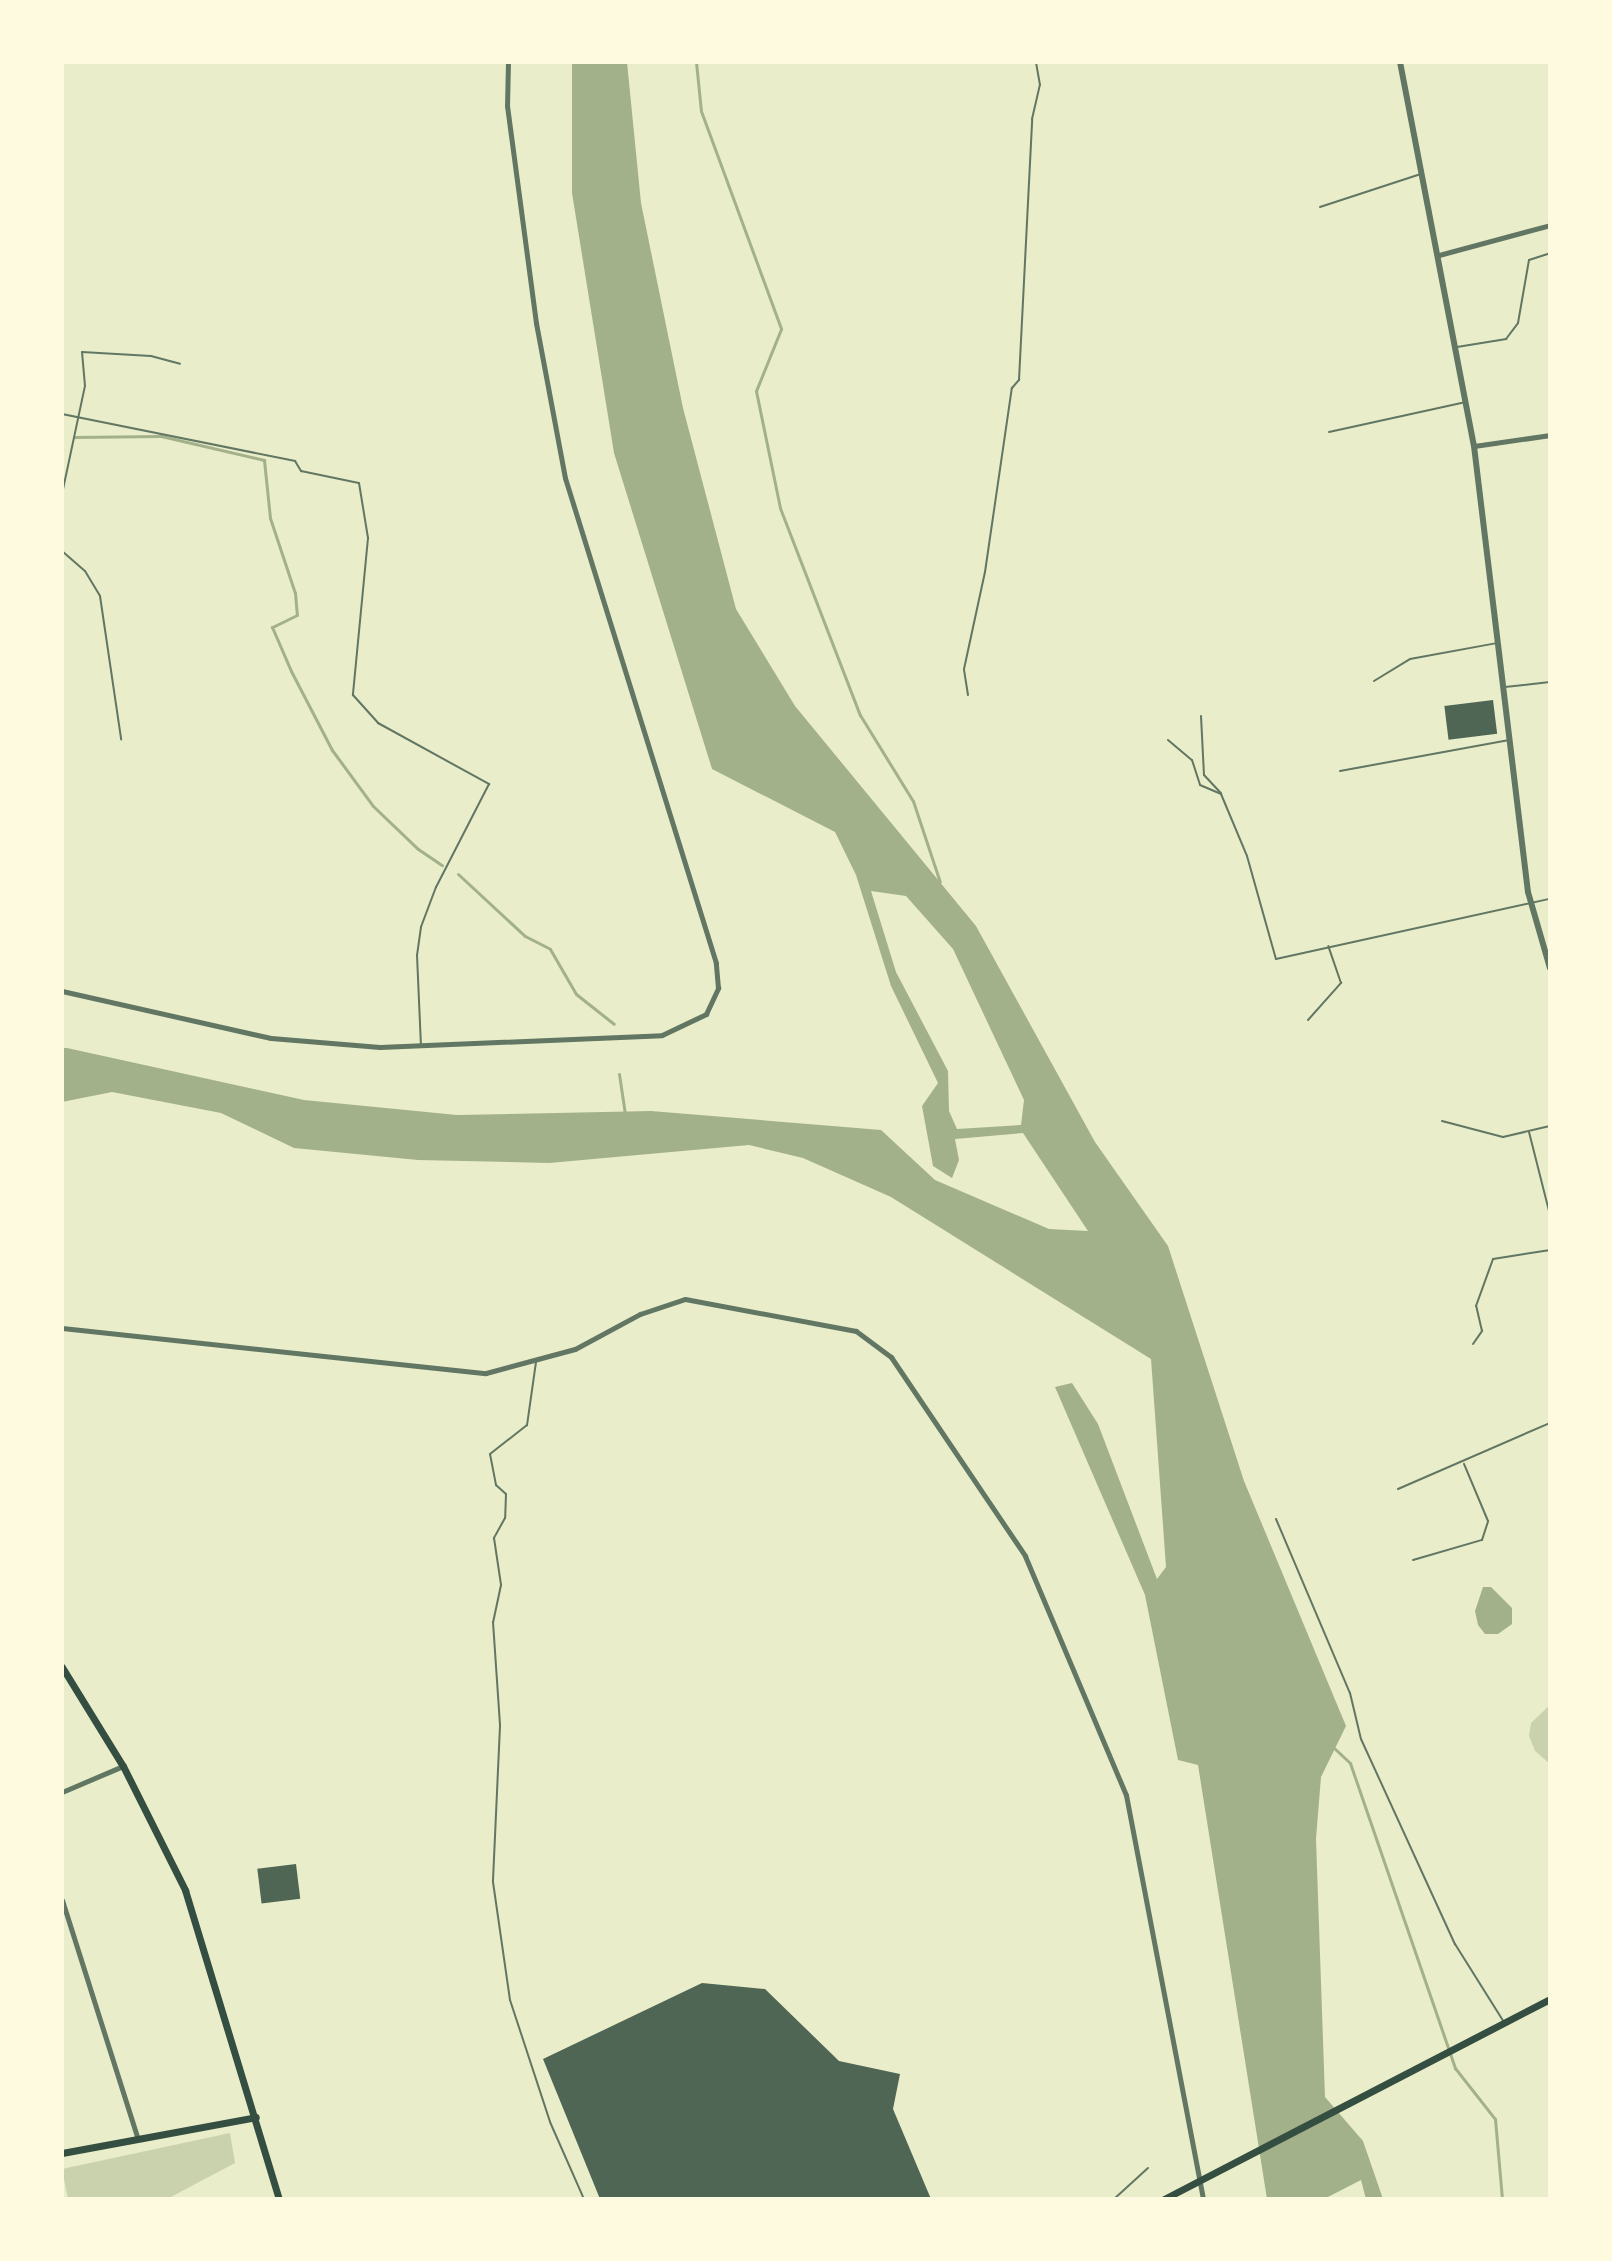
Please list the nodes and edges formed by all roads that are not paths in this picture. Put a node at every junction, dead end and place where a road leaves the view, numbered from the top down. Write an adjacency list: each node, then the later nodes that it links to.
1 (508, 62): 36 (street)
2 (1036, 62): 23 (lane)
3 (1400, 62): 4 (street)
4 (1422, 174): 5 (lane); 8 (street)
5 (1320, 207)
6 (1550, 225): 8 (street)
7 (1550, 253): 9 (lane)
8 (1439, 255): 9 (street)
9 (1456, 348): 11 (street)
10 (180, 364): 13 (lane)
11 (1466, 402): 14 (lane); 16 (street)
12 (62, 414): 13 (lane)
13 (78, 419): 17 (lane); 36 (lane)
14 (1329, 432)
15 (1550, 435): 16 (street)
16 (1474, 446): 19 (street)
17 (62, 494)
18 (62, 551): 25 (lane)
19 (1498, 643): 20 (lane); 22 (street)
20 (1374, 681)
21 (1550, 682): 22 (lane)
22 (1503, 687): 27 (street)
23 (968, 695)
24 (1201, 716): 29 (lane)
25 (121, 739)
26 (1168, 740): 29 (lane)
27 (1510, 740): 28 (lane); 31 (street)
28 (1340, 771)
29 (1221, 794): 32 (lane)
30 (1550, 899): 31 (lane)
31 (1531, 903): 32 (lane); 33 (street)
32 (1327, 945): 35 (lane)
33 (1550, 968)
34 (62, 991): 36 (street)
35 (1308, 1020)
36 (421, 1046)
37 (1442, 1121): 39 (lane)
38 (1550, 1126): 39 (lane)
39 (1529, 1132): 40 (lane)
40 (1550, 1215)
41 (1550, 1250): 43 (lane)
42 (62, 1328): 44 (street)
43 (1473, 1344)
44 (536, 1360): 60 (street); 62 (lane)
45 (1550, 1423): 46 (lane)
46 (1464, 1463): 47 (lane); 49 (lane)
47 (1398, 1489)
48 (1276, 1519): 55 (lane)
49 (1413, 1560)
50 (62, 1667): 51 (main road)
51 (123, 1766): 52 (street); 56 (main road)
52 (62, 1792)
53 (62, 1900): 57 (street)
54 (1550, 1999): 55 (main road)
55 (1505, 2023): 60 (main road)
56 (256, 2117): 57 (main road); 61 (main road)
57 (138, 2140): 58 (main road)
58 (62, 2153)
59 (1148, 2168): 63 (lane)
60 (1200, 2182): 64 (main road); 65 (street)
61 (279, 2199)
62 (584, 2199)
63 (1114, 2199)
64 (1164, 2199)
65 (1203, 2199)

